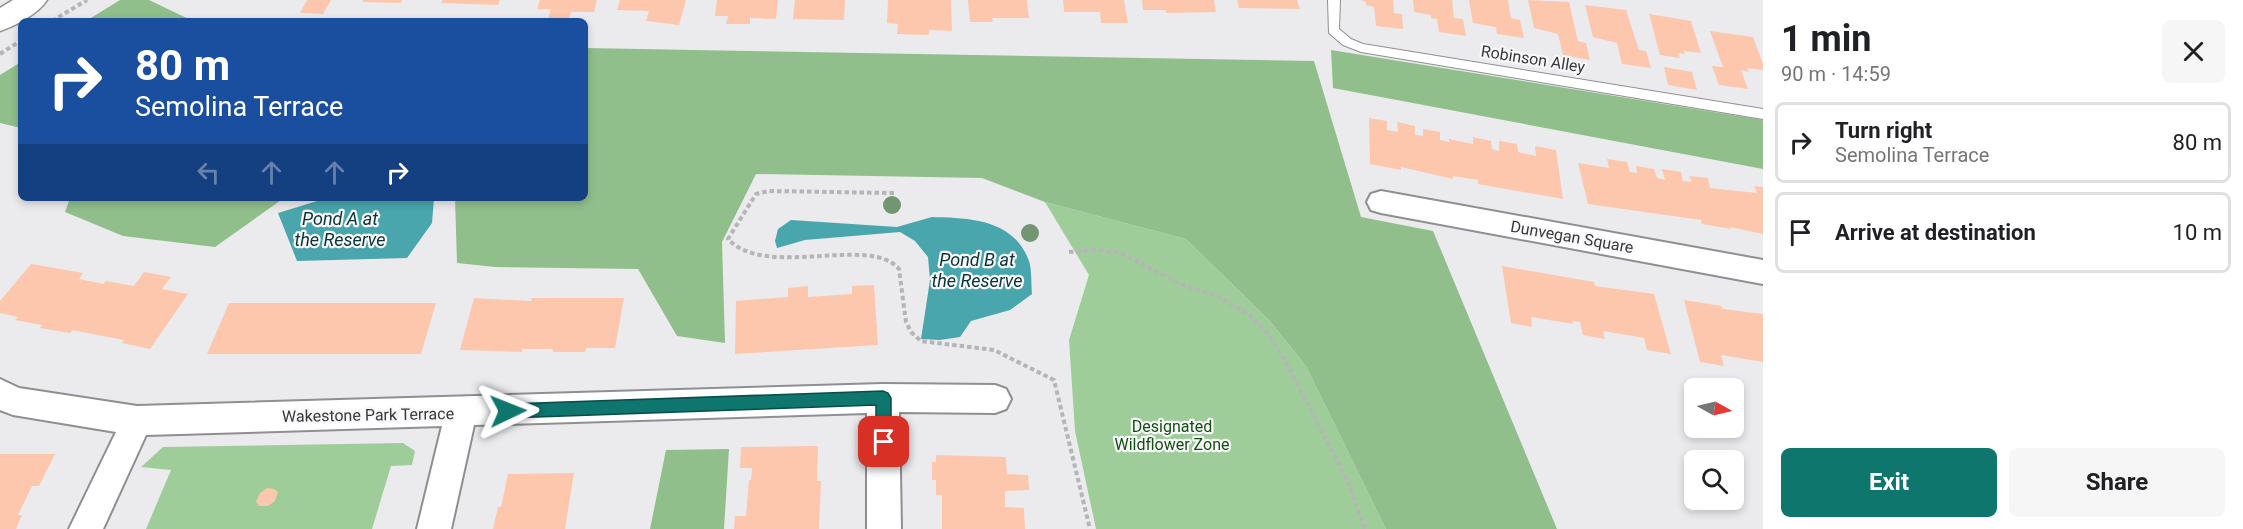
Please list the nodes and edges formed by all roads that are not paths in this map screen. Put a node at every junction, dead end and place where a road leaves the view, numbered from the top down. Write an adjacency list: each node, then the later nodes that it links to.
1 (33, 0): 3 (main road)
2 (1334, 0): 4 (lane, Robinson Alley)
3 (0, 21)
4 (1763, 114)
5 (1381, 202): 6 (street, Dunvegan Square)
6 (1763, 272)
7 (0, 393): 11 (street, Wakestone Park Terrace)
8 (883, 398): 9 (street, Wakestone Park Terrace); 10 (street, Wakestone Park Terrace); 14 (street)
9 (995, 399)
10 (461, 412): 11 (street, Wakestone Park Terrace); 13 (street)
11 (137, 421): 12 (street)
12 (86, 529)
13 (434, 529)
14 (884, 529)

